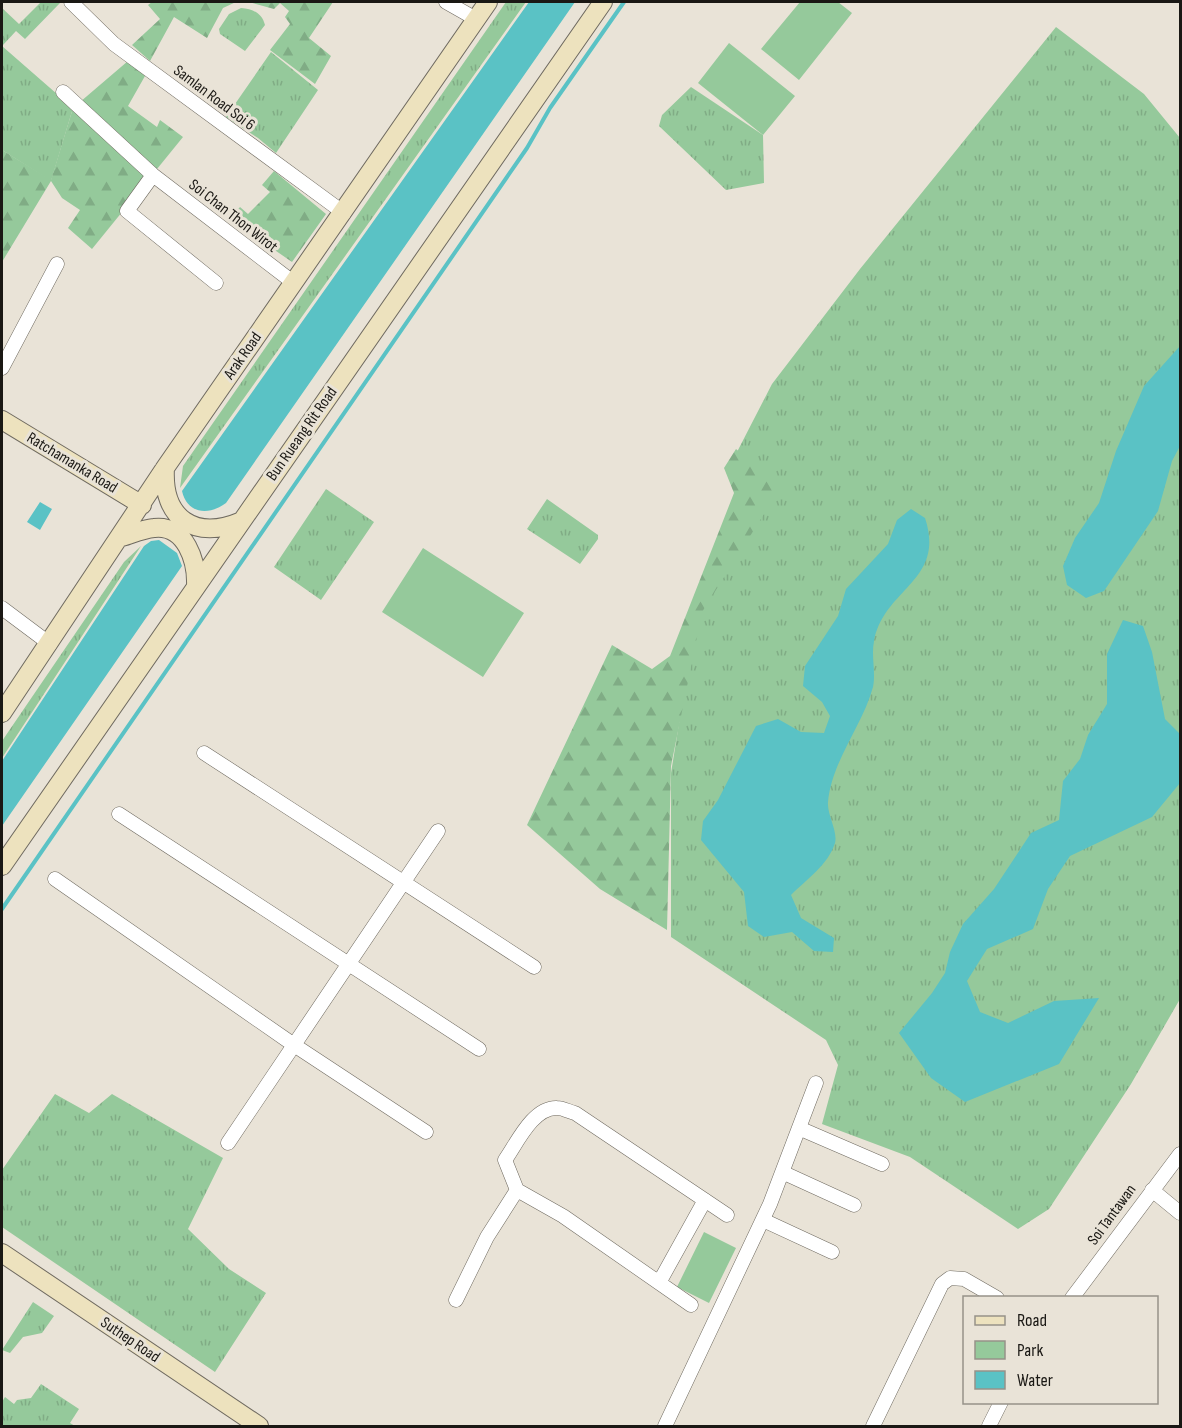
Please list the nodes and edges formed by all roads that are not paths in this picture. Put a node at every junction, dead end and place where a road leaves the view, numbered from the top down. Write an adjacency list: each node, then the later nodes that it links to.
1 (71, 2): 8 (street, Samlan Road Soi 6)
2 (446, 2): 5 (street)
3 (488, 2): 5 (main road, Arak Road)
4 (603, 2): 16 (main road, Bun Rueang Rit Road)
5 (476, 19): 8 (main road, Arak Road)
6 (63, 92): 7 (street, Soi Chan Thon Wirot)
7 (153, 175): 10 (street); 11 (street, Soi Chan Thon Wirot)
8 (344, 213): 11 (main road, Arak Road)
9 (57, 264): 12 (street)
10 (216, 283)
11 (294, 283): 14 (main road, Arak Road)
12 (2, 368)
13 (2, 420): 15 (main road, Ratchamanka Road)
14 (165, 468): 15 (main road, Arak Road); 16 (main road)
15 (142, 505): 17 (main road, Arak Road)
16 (242, 521): 18 (main road, Bun Rueang Rit Road)
17 (122, 537): 18 (main road); 20 (main road, Arak Road)
18 (196, 586): 25 (main road, Bun Rueang Rit Road)
19 (2, 608): 20 (street)
20 (50, 644): 21 (main road, Arak Road)
21 (2, 713)
22 (204, 753): 27 (street)
23 (119, 814): 28 (street)
24 (438, 831): 27 (street)
25 (2, 866)
26 (55, 879): 30 (street)
27 (403, 882): 28 (street); 29 (street)
28 (349, 964): 30 (street); 31 (street)
29 (534, 967)
30 (294, 1045): 34 (street); 35 (street)
31 (479, 1049)
32 (816, 1083): 33 (street)
33 (801, 1129): 37 (street); 38 (street)
34 (426, 1132)
35 (228, 1143)
36 (1180, 1154): 40 (street, Soi Tantawan)
37 (882, 1164)
38 (784, 1173): 42 (street); 45 (street)
39 (517, 1190): 41 (street); 48 (street); 51 (street)
40 (1152, 1190): 43 (street); 50 (street, Soi Tantawan)
41 (705, 1200): 44 (street); 48 (street)
42 (854, 1205)
43 (1180, 1213)
44 (727, 1215)
45 (763, 1220): 46 (street); 55 (street)
46 (832, 1252)
47 (2, 1253): 54 (main road, Suthep Road)
48 (660, 1281): 52 (street)
49 (994, 1296): 56 (street)
50 (1073, 1296)
51 (456, 1300)
52 (691, 1305)
53 (1000, 1404): 57 (street)
54 (260, 1426)
55 (665, 1426)
56 (873, 1426)
57 (989, 1426)

